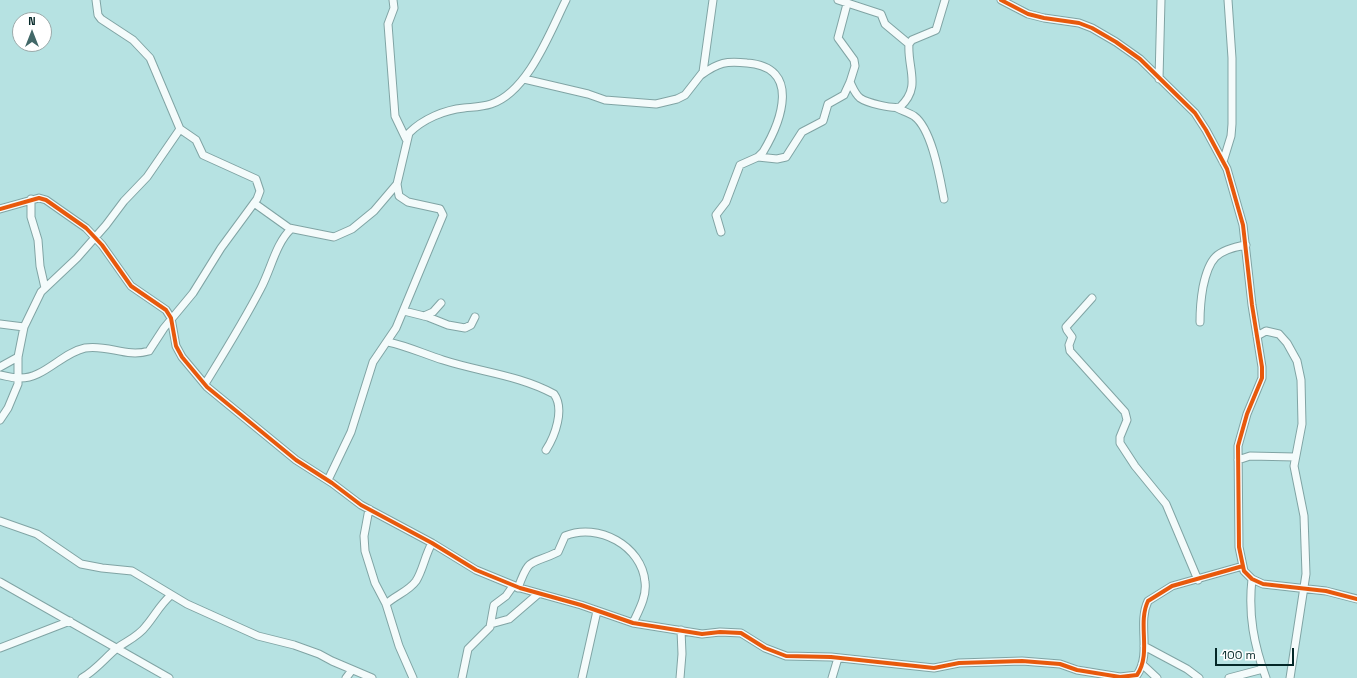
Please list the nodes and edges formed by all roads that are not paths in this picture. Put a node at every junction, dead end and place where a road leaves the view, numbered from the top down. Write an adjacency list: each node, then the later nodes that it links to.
1 (96, 0): 17 (street)
2 (393, 0): 18 (street)
3 (566, 0): 13 (street)
4 (713, 0): 12 (street)
5 (838, 0): 10 (street)
6 (945, 0): 11 (street)
7 (1001, 0): 14 (street)
8 (1161, 0): 14 (street)
9 (1228, 0): 20 (street)
10 (847, 4): 11 (street); 15 (street)
11 (909, 44): 16 (street)
12 (701, 75): 13 (street); 19 (street)
13 (524, 79): 18 (street)
14 (1159, 79): 20 (street)
15 (850, 82): 16 (street); 19 (street)
16 (897, 108): 23 (street)
17 (180, 129): 24 (street); 28 (street)
18 (406, 139): 21 (street)
19 (758, 157): 27 (street)
20 (1223, 162): 29 (street)
21 (397, 184): 26 (street); 33 (street)
22 (31, 199): 25 (street); 28 (street); 30 (street)
23 (944, 199)
24 (254, 203): 26 (street); 36 (street)
25 (0, 209)
26 (291, 229): 46 (street)
27 (721, 232)
28 (95, 237): 30 (street); 36 (street)
29 (1246, 245): 37 (street); 40 (street)
30 (45, 288): 39 (street)
31 (1092, 298): 56 (street)
32 (441, 303): 34 (street)
33 (404, 311): 34 (street); 41 (street)
34 (423, 316): 35 (street)
35 (475, 317)
36 (171, 318): 45 (street); 46 (street)
37 (1200, 322)
38 (0, 324): 39 (street)
39 (24, 327): 42 (street)
40 (1257, 336): 49 (street); 50 (street)
41 (388, 342): 48 (street); 51 (street)
42 (18, 356): 43 (street); 45 (street)
43 (0, 367)
44 (0, 374): 45 (street)
45 (19, 378): 47 (street)
46 (205, 384): 51 (street)
47 (0, 420)
48 (546, 450)
49 (1295, 457): 50 (street); 60 (street)
50 (1238, 460): 55 (street)
51 (328, 480): 52 (street)
52 (369, 509): 54 (street); 64 (street)
53 (0, 520): 62 (street)
54 (432, 543): 59 (street); 64 (street)
55 (1243, 566): 56 (street); 57 (street)
56 (1198, 580): 70 (street)
57 (1252, 580): 60 (street); 75 (street)
58 (0, 582): 66 (street)
59 (516, 587): 61 (street); 67 (street); 68 (street)
60 (1304, 588): 63 (street); 91 (street)
61 (538, 594): 65 (street); 68 (street)
62 (171, 595): 72 (street); 76 (street)
63 (1357, 599)
64 (386, 604): 82 (street)
65 (597, 610): 67 (street); 84 (street)
66 (70, 621): 71 (street); 72 (street)
67 (633, 623): 69 (street)
68 (491, 624): 83 (street)
69 (680, 630): 73 (street); 85 (street)
70 (1144, 646): 74 (street); 88 (street)
71 (0, 648)
72 (117, 648): 78 (street); 79 (street)
73 (838, 658): 77 (street); 86 (street)
74 (1142, 664): 77 (street); 87 (street)
75 (1263, 669): 89 (street); 90 (street)
76 (352, 670): 80 (street); 81 (street)
77 (1135, 677)
78 (82, 678)
79 (169, 678)
80 (346, 678)
81 (369, 678)
82 (414, 678)
83 (464, 678)
84 (582, 678)
85 (680, 678)
86 (832, 678)
87 (1157, 678)
88 (1199, 678)
89 (1229, 678)
90 (1266, 678)
91 (1290, 678)

